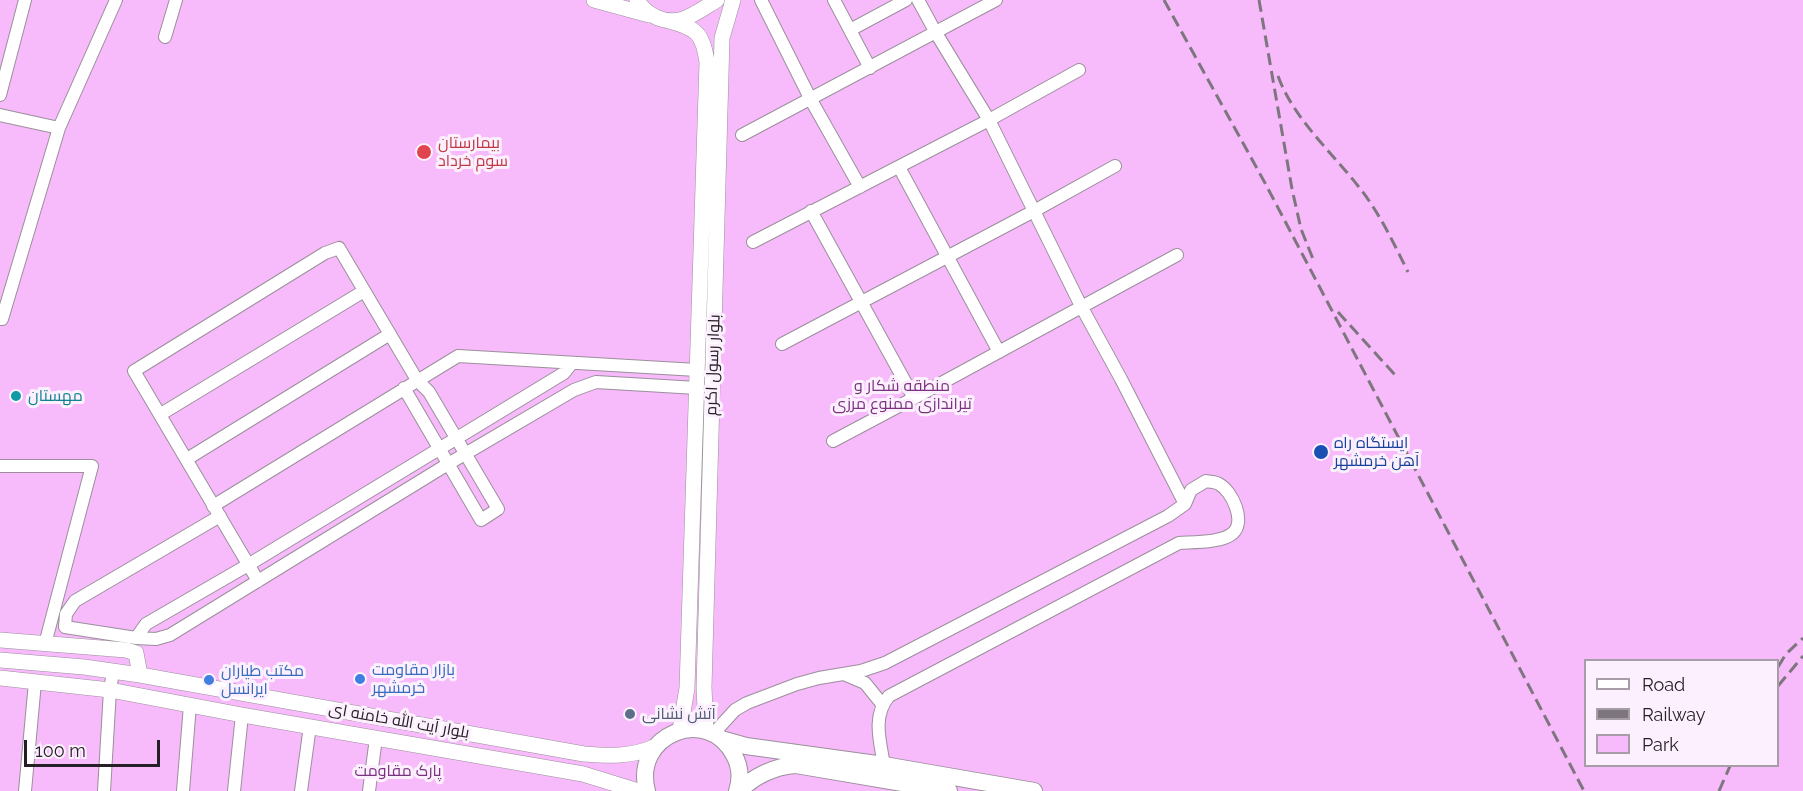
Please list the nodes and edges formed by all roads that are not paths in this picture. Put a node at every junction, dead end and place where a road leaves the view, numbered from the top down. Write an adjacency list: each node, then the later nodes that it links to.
1 (25, 0): 20 (street)
2 (116, 0): 24 (street)
3 (176, 0): 17 (street)
4 (594, 0): 13 (main road)
5 (637, 0): 13 (main road)
6 (717, 0): 14 (main road)
7 (733, 0): 40 (main road, بلوار رسول اکرم)
8 (761, 0): 21 (street)
9 (834, 0): 15 (street)
10 (906, 0): 15 (street)
11 (918, 0): 16 (street)
12 (996, 0): 16 (street)
13 (651, 15): 14 (main road)
14 (669, 21): 40 (main road, بلوار رسول اکرم)
15 (850, 30): 18 (street)
16 (936, 33): 18 (street); 23 (street)
17 (165, 37)
18 (870, 68): 21 (street)
19 (1078, 70): 23 (street)
20 (0, 96)
21 (812, 100): 25 (street); 28 (street)
22 (0, 115): 24 (street)
23 (990, 120): 26 (street); 29 (street)
24 (59, 128): 37 (street)
25 (742, 135)
26 (899, 166): 28 (street); 33 (street)
27 (1115, 166): 29 (street)
28 (860, 187): 30 (street)
29 (1034, 211): 33 (street); 36 (street)
30 (811, 212): 31 (street); 35 (street)
31 (753, 242)
32 (1177, 255): 36 (street)
33 (948, 256): 35 (street); 41 (street)
34 (364, 291): 38 (street); 51 (street); 51 (street)
35 (861, 302): 39 (street); 50 (street)
36 (1081, 306): 41 (street); 59 (street)
37 (0, 319)
38 (390, 334): 45 (street); 56 (street)
39 (782, 344)
40 (706, 350): 44 (main road, بلوار رسول اکرم); 80 (main road, بلوار رسول اکرم)
41 (999, 352): 50 (street)
42 (568, 368): 43 (street); 45 (street); 49 (street); 52 (street)
43 (663, 368): 44 (street); 46 (street)
44 (697, 370): 48 (main road, بلوار رسول اکرم)
45 (417, 380): 47 (street); 52 (street)
46 (662, 386): 48 (street); 49 (street)
47 (404, 388): 54 (street); 61 (street)
48 (697, 388): 79 (main road, بلوار رسول اکرم)
49 (574, 390): 55 (street)
50 (914, 398): 53 (street)
51 (161, 414): 56 (street)
52 (456, 438): 54 (street); 55 (street)
53 (833, 441)
54 (439, 449): 57 (street); 60 (street)
55 (465, 454): 57 (street); 57 (street)
56 (187, 459): 61 (street)
57 (448, 464): 62 (street)
58 (0, 466): 67 (street)
59 (1185, 504): 71 (street); 75 (street)
60 (340, 509): 62 (street); 63 (street)
61 (217, 511): 63 (street); 65 (street)
62 (349, 525): 64 (street)
63 (248, 564): 64 (street); 65 (street)
64 (258, 581): 65 (street)
65 (136, 638)
66 (0, 640): 67 (main road)
67 (45, 644): 70 (main road)
68 (0, 660): 69 (main road, بلوار آیت الله خامنه ای)
69 (113, 672): 70 (main road, بلوار آیت الله خامنه ای); 74 (street)
70 (140, 675): 82 (main road, بلوار آیت الله خامنه ای)
71 (846, 675): 75 (street); 80 (street)
72 (0, 678): 73 (main road, بلوار آیت الله خامنه ای)
73 (35, 682): 74 (main road, بلوار آیت الله خامنه ای); 84 (street)
74 (110, 690): 76 (main road, بلوار آیت الله خامنه ای); 85 (street)
75 (882, 704): 83 (street)
76 (190, 705): 77 (main road, بلوار آیت الله خامنه ای); 86 (street)
77 (242, 715): 78 (main road, بلوار آیت الله خامنه ای); 87 (street)
78 (310, 726): 81 (main road, بلوار آیت الله خامنه ای); 88 (street)
79 (680, 730): 80 (highway); 82 (highway)
80 (714, 735): 83 (highway); 92 (highway)
81 (376, 738): 89 (street); 90 (main road, بلوار آیت الله خامنه ای)
82 (654, 747): 91 (highway)
83 (884, 765): 94 (highway)
84 (25, 791)
85 (104, 791)
86 (183, 791)
87 (234, 791)
88 (301, 791)
89 (369, 791)
90 (638, 791)
91 (647, 791)
92 (738, 791): 93 (highway)
93 (949, 791)
94 (1034, 791)

